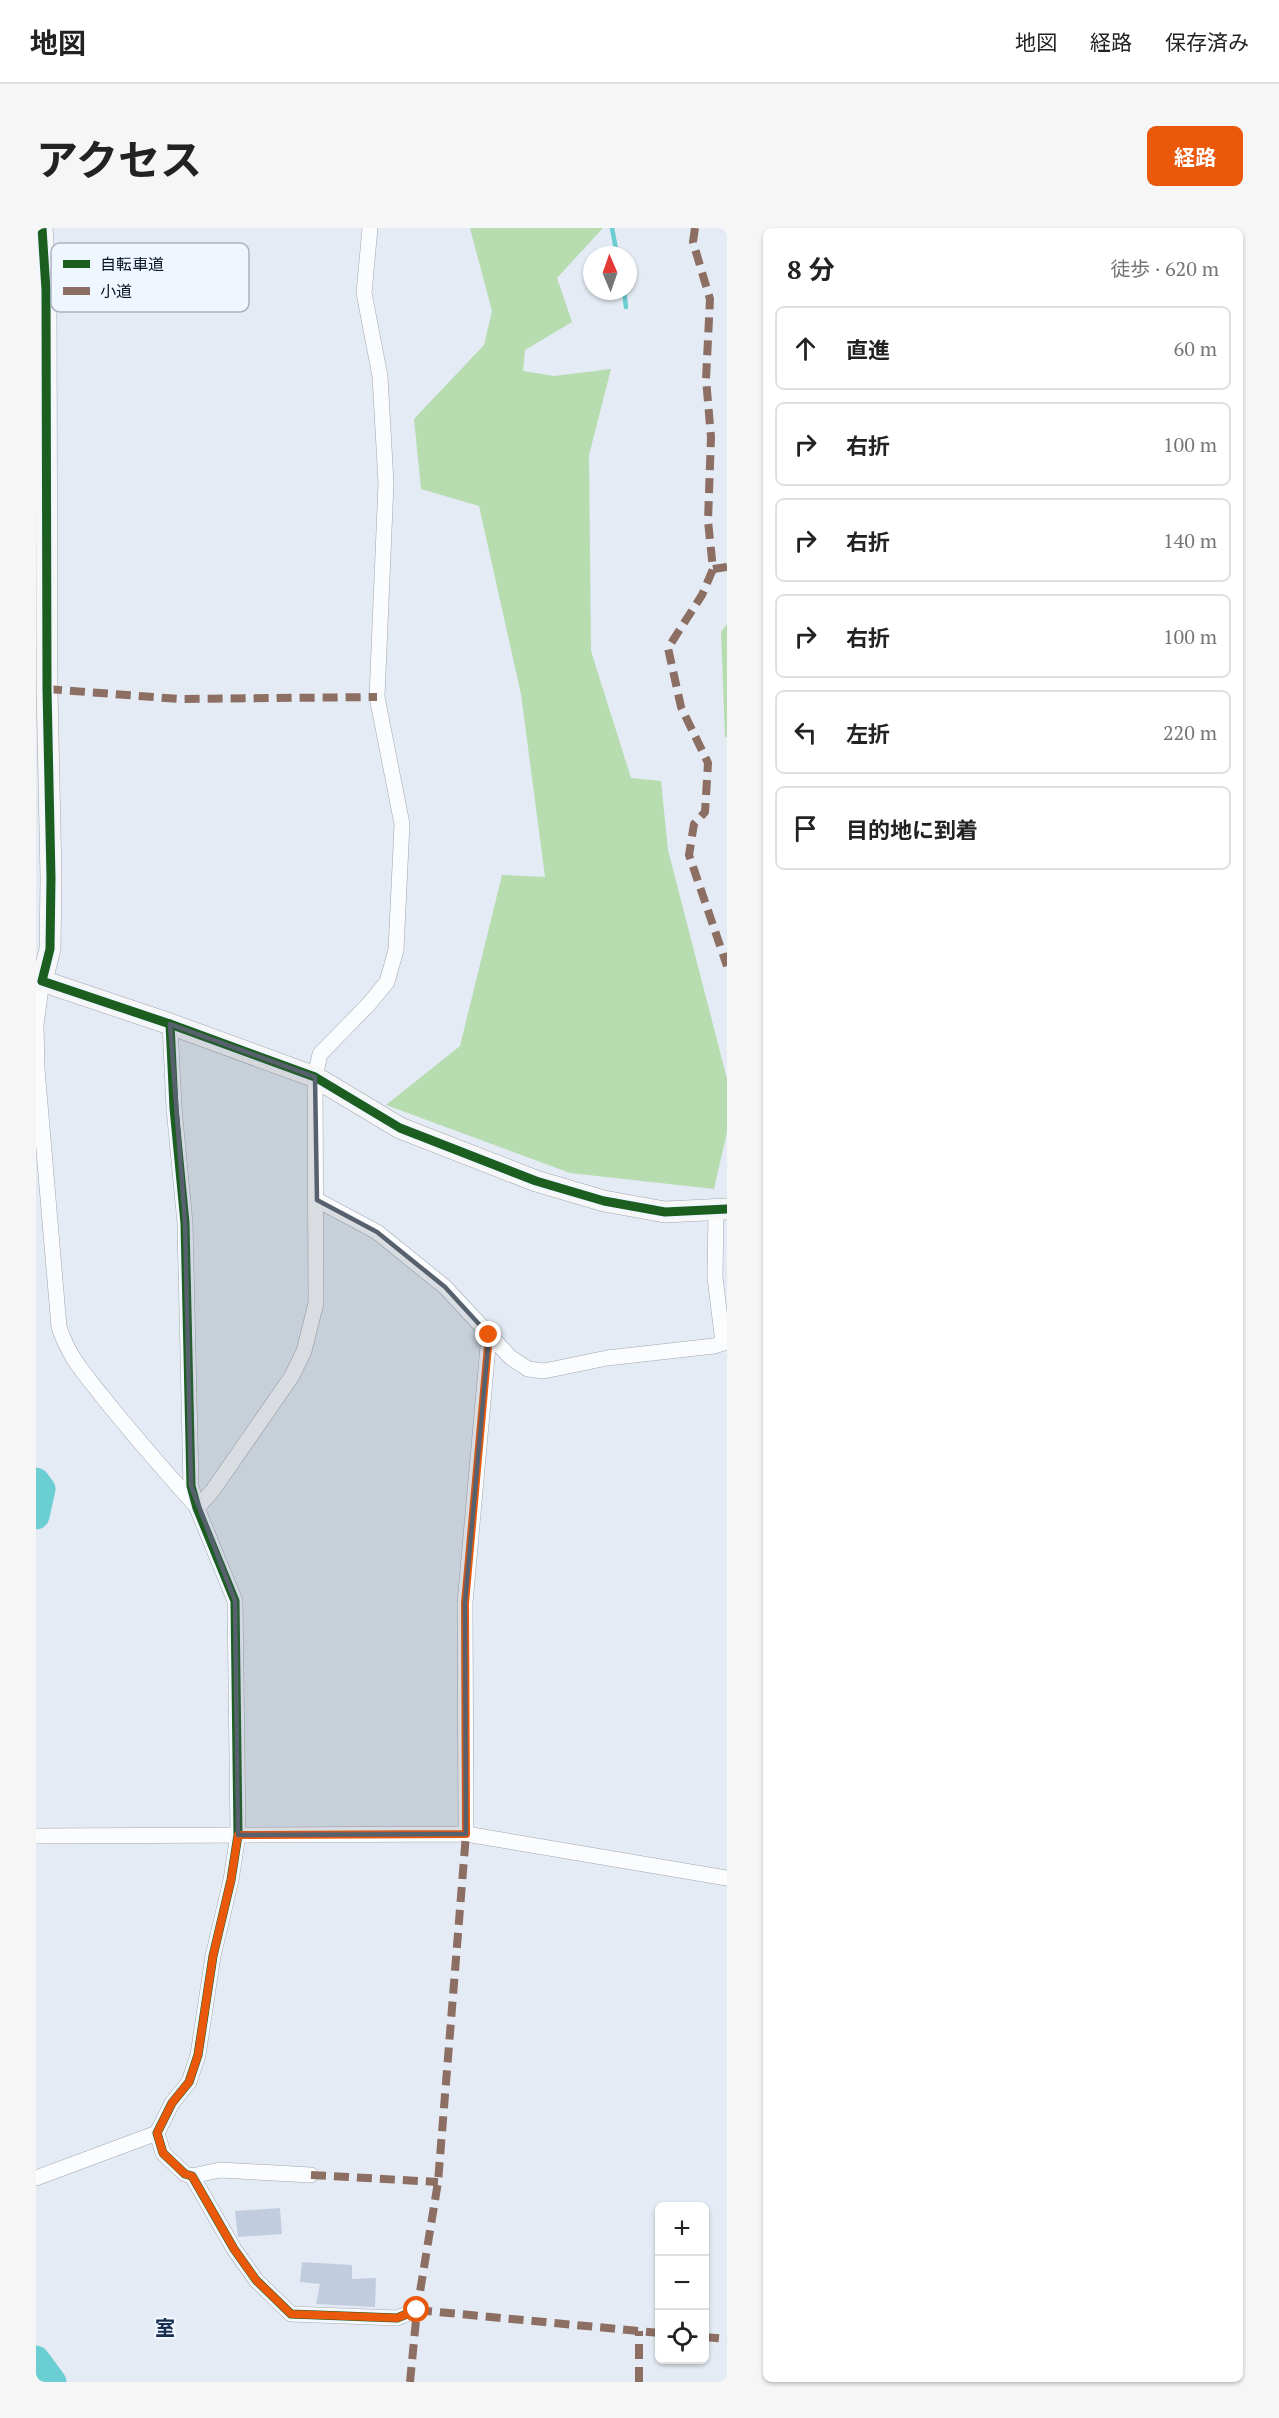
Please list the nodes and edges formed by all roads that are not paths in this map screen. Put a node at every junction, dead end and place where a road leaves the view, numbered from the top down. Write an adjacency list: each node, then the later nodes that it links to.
1 (42, 228): 3 (street)
2 (370, 228): 5 (street)
3 (39, 981): 4 (street); 10 (street)
4 (170, 1024): 5 (street); 10 (street)
5 (315, 1077): 6 (street); 7 (street)
6 (317, 1200): 8 (street); 10 (street)
7 (722, 1210): 9 (street)
8 (489, 1335): 9 (street); 11 (street)
9 (725, 1342)
10 (197, 1508): 12 (street)
11 (466, 1834): 12 (street); 14 (street)
12 (238, 1835): 13 (street); 15 (street)
13 (36, 1836)
14 (727, 1878)
15 (157, 2133): 17 (street); 18 (street)
16 (311, 2175): 17 (street)
17 (192, 2176): 19 (street)
18 (36, 2178)
19 (417, 2310)

